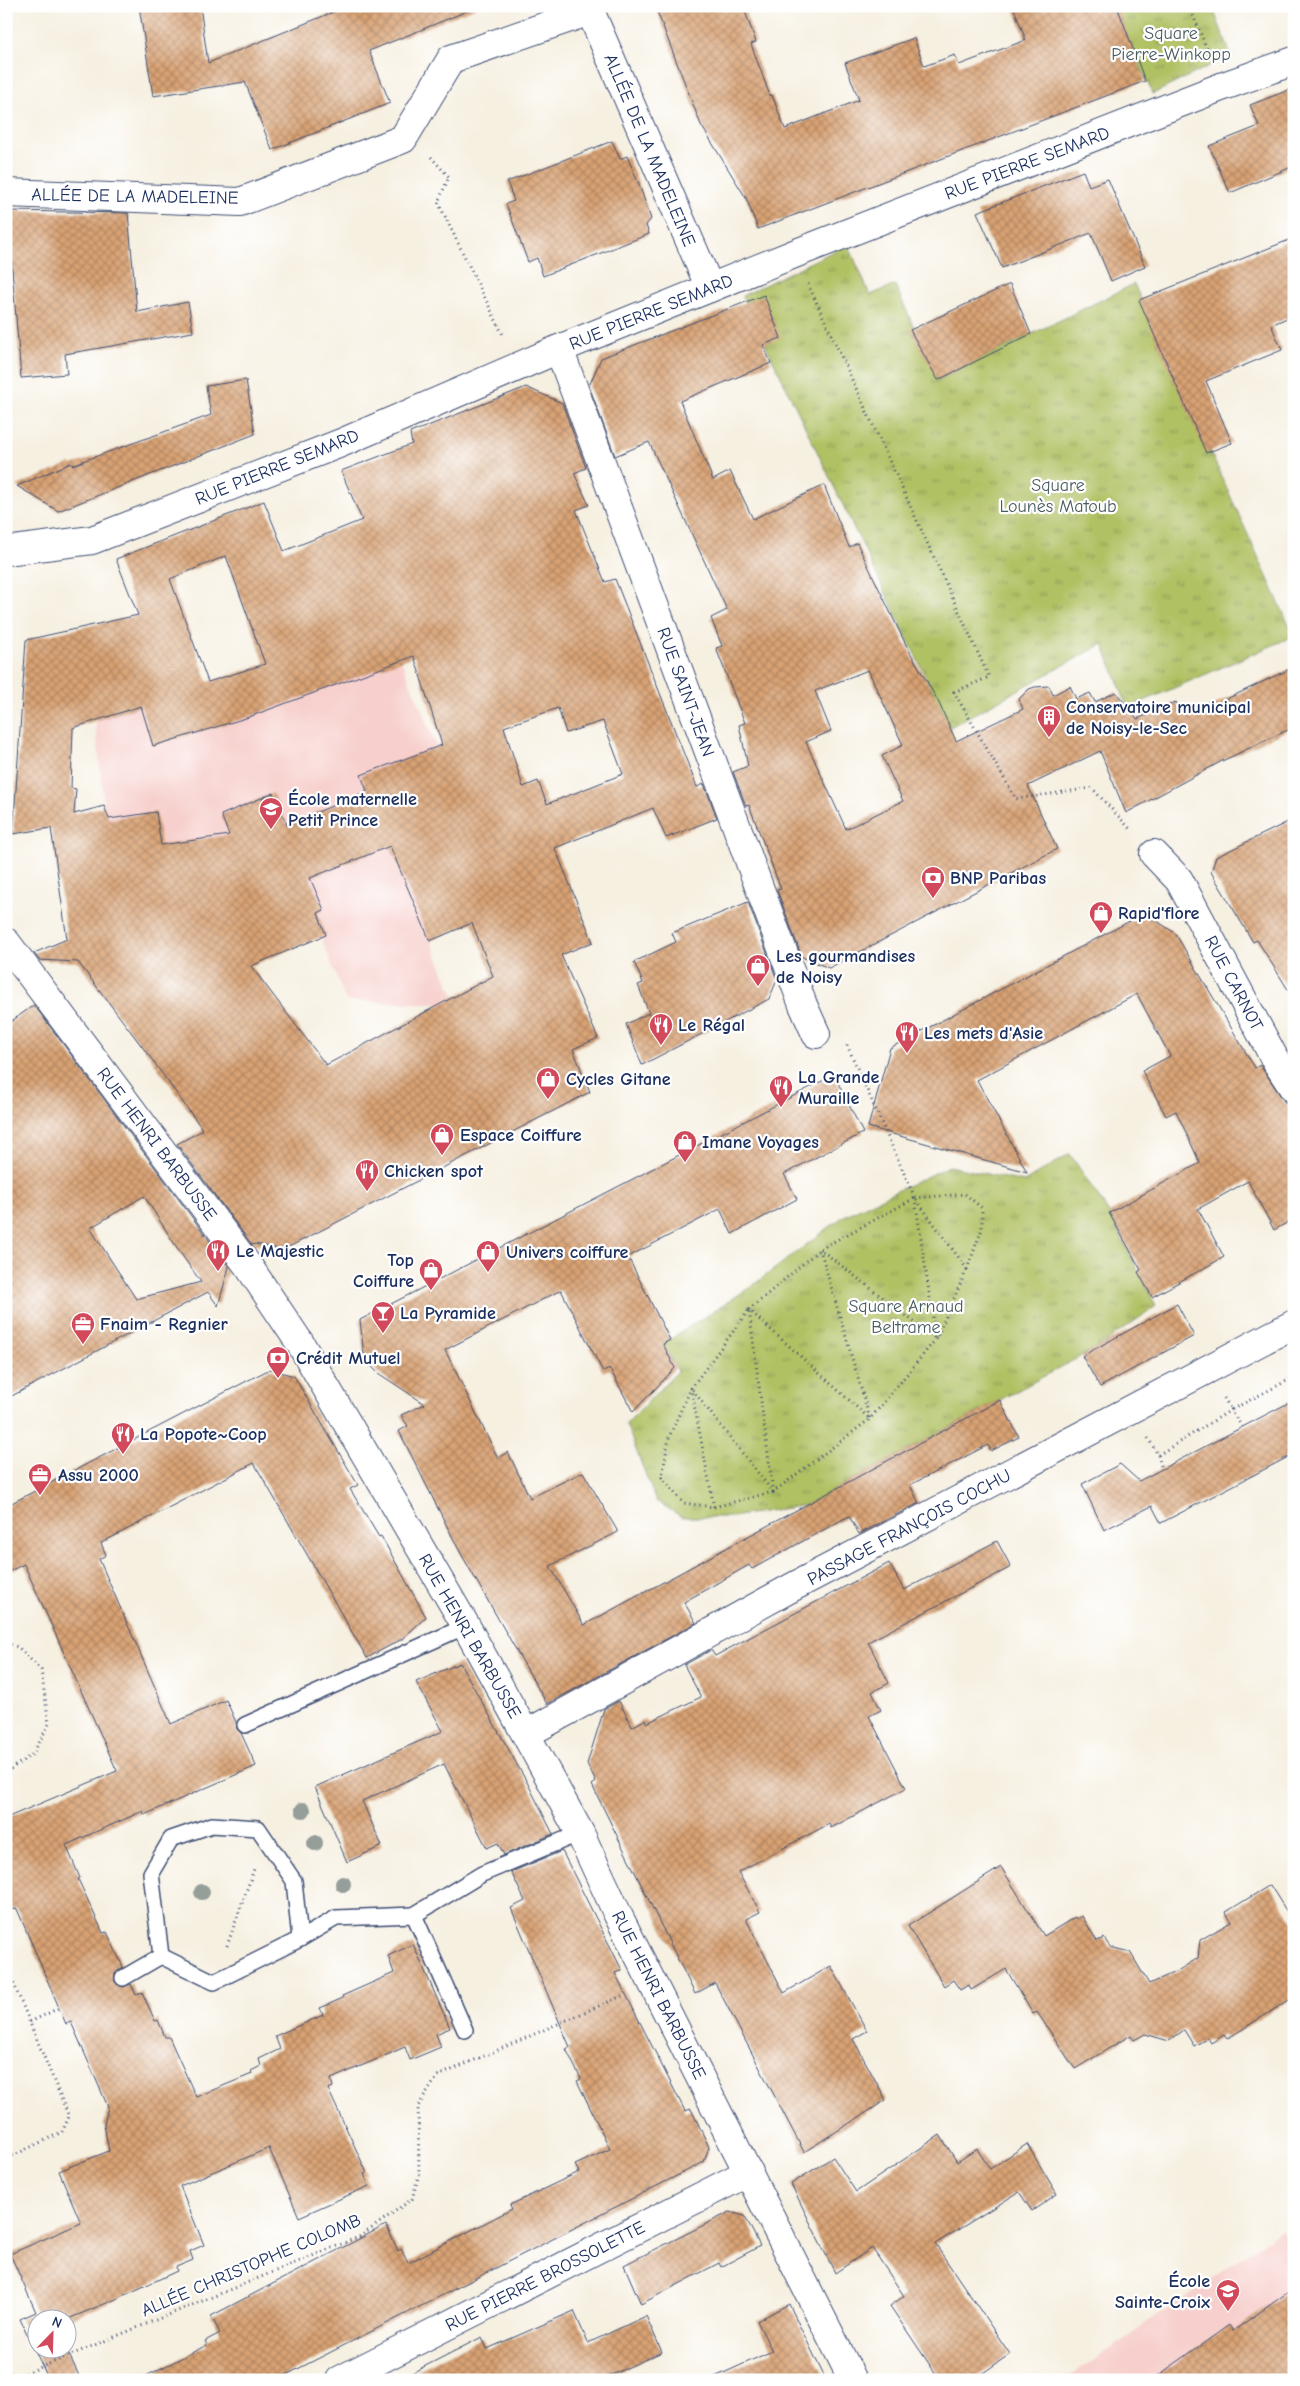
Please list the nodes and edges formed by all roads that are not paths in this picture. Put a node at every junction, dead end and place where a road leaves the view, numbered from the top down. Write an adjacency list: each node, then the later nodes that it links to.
1 (589, 9): 3 (street, ALLÉE DE LA MADELEINE); 4 (street, ALLÉE DE LA MADELEINE)
2 (1294, 61): 4 (street, RUE PIERRE SEMARD)
3 (6, 193)
4 (710, 288): 5 (street, RUE PIERRE SEMARD)
5 (559, 349): 6 (street, RUE PIERRE SEMARD); 9 (street, RUE SAINT-JEAN)
6 (6, 551)
7 (1154, 854): 10 (street, RUE CARNOT)
8 (6, 942): 12 (street, RUE HENRI BARBUSSE)
9 (816, 1034)
10 (1294, 1089)
11 (1294, 1324): 14 (street, PASSAGE FRANÇOIS COCHU)
12 (466, 1626): 13 (lane); 14 (street, RUE HENRI BARBUSSE)
13 (245, 1725)
14 (526, 1734): 15 (street, RUE HENRI BARBUSSE)
15 (580, 1833): 16 (lane); 21 (street, RUE HENRI BARBUSSE)
16 (414, 1915): 17 (lane); 20 (lane)
17 (300, 1939): 18 (lane); 18 (lane)
18 (161, 1956): 19 (lane)
19 (123, 1978)
20 (465, 2030)
21 (749, 2172): 22 (street, RUE PIERRE BROSSOLETTE); 23 (street, RUE HENRI BARBUSSE)
22 (340, 2380)
23 (853, 2380)

